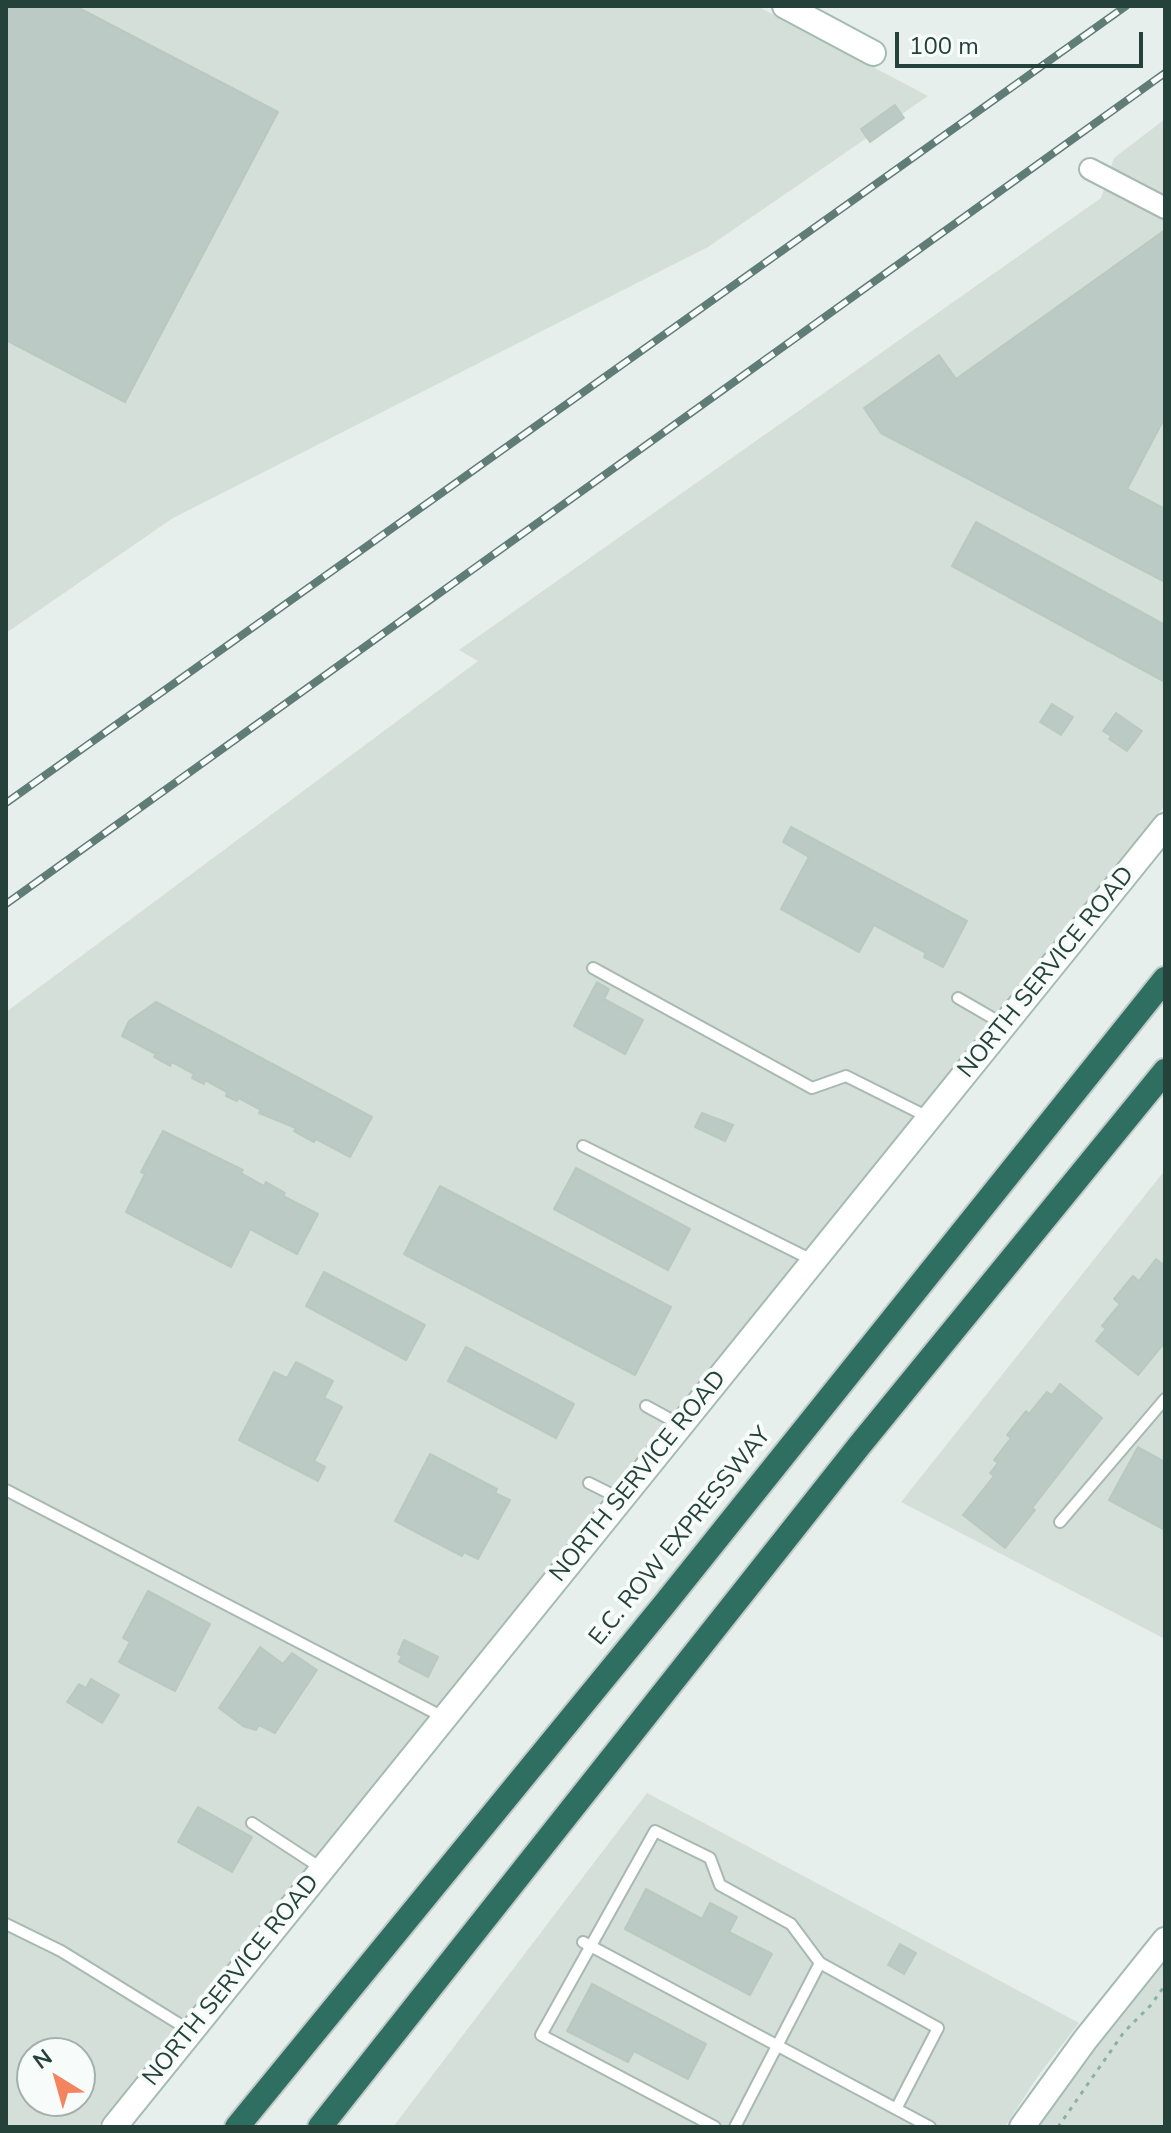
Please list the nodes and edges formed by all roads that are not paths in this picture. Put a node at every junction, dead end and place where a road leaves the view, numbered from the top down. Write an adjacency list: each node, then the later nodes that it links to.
1 (785, 6): 2 (street)
2 (873, 53)
3 (1090, 169): 4 (street)
4 (1165, 208)
5 (1165, 826): 9 (street, NORTH SERVICE ROAD)
6 (593, 968): 11 (lane)
7 (1165, 979): 30 (highway, E.C. ROW EXPRESSWAY)
8 (958, 998): 9 (lane)
9 (1005, 1025): 11 (street, NORTH SERVICE ROAD)
10 (1165, 1071): 31 (highway)
11 (930, 1118): 13 (street, NORTH SERVICE ROAD)
12 (583, 1146): 13 (lane)
13 (813, 1261): 16 (street, NORTH SERVICE ROAD)
14 (1165, 1399): 20 (lane)
15 (646, 1406): 16 (lane)
16 (681, 1425): 19 (street, NORTH SERVICE ROAD)
17 (589, 1483): 19 (lane)
18 (6, 1490): 21 (lane)
19 (621, 1499): 21 (street, NORTH SERVICE ROAD)
20 (1060, 1522)
21 (445, 1718): 23 (street, NORTH SERVICE ROAD)
22 (252, 1823): 23 (lane)
23 (322, 1869): 28 (street, NORTH SERVICE ROAD)
24 (6, 1924): 28 (lane)
25 (1165, 1940): 41 (street)
26 (586, 1944): 27 (lane); 29 (lane); 38 (lane)
27 (820, 1963): 29 (lane); 32 (lane)
28 (191, 2031): 33 (street, NORTH SERVICE ROAD)
29 (776, 2045): 32 (lane); 39 (lane)
30 (300, 2048): 34 (highway); 35 (highway, E.C. ROW EXPRESSWAY)
31 (360, 2079): 36 (highway); 37 (highway)
32 (896, 2109): 40 (lane)
33 (114, 2127)
34 (227, 2127)
35 (237, 2127)
36 (320, 2127)
37 (327, 2127)
38 (715, 2127)
39 (735, 2127)
40 (930, 2127)
41 (1022, 2127)

